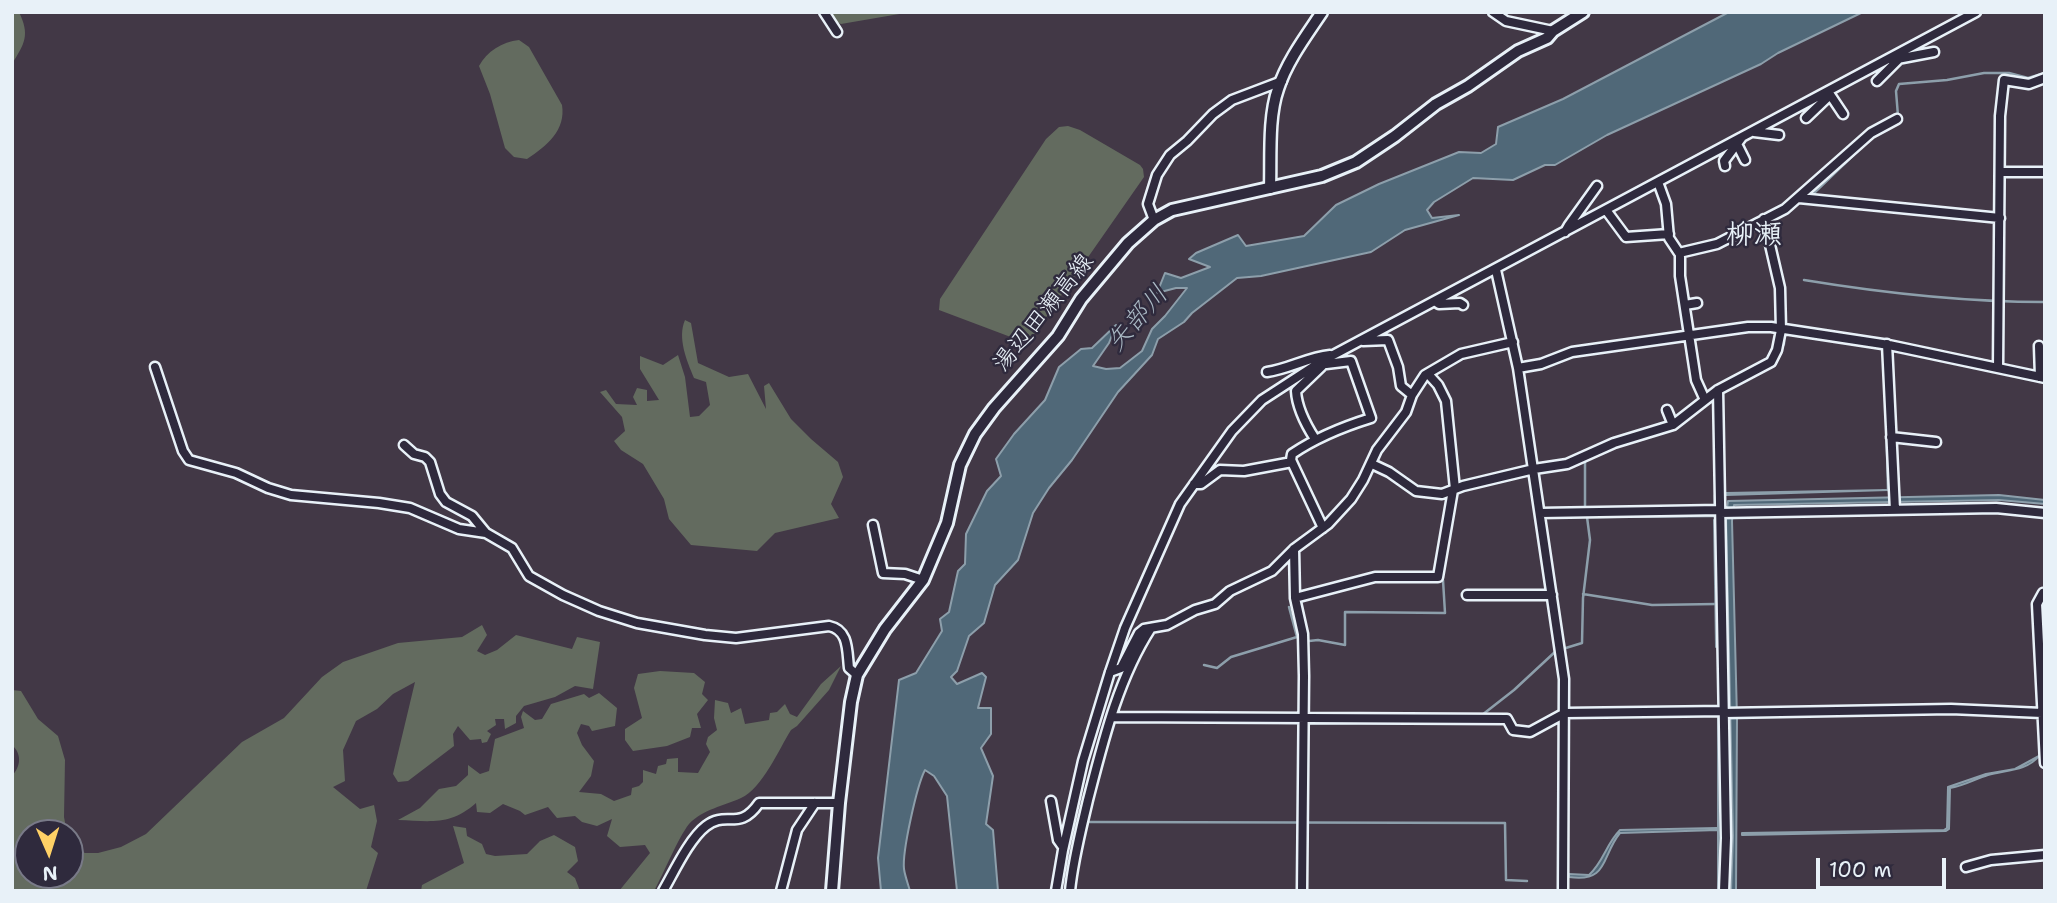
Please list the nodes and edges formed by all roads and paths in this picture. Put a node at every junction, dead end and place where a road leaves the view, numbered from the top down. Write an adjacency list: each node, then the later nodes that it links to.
1 (824, 12): 7 (street)
2 (1322, 12): 11 (street)
3 (1493, 12): 6 (street)
4 (1583, 12): 6 (main road, 湯辺田瀬高線)
5 (1976, 12): 9 (street)
6 (1553, 31): 26 (main road, 湯辺田瀬高線)
7 (837, 32)
8 (1934, 52): 9 (street)
9 (1901, 55): 12 (street); 13 (street)
10 (2045, 78): 22 (street)
11 (1282, 81): 26 (street); 31 (street)
12 (1877, 81)
13 (1829, 93): 14 (street); 15 (street); 17 (street)
14 (1843, 114)
15 (1806, 118)
16 (1897, 119): 27 (street)
17 (1753, 131): 18 (street); 19 (street)
18 (1779, 135)
19 (1740, 141): 20 (street); 21 (street); 24 (street)
20 (1745, 160)
21 (1725, 166)
22 (2000, 172): 23 (street); 29 (street)
23 (2045, 172)
24 (1658, 182): 28 (street); 33 (street)
25 (1597, 186): 32 (street)
26 (1270, 188): 31 (main road, 湯辺田瀬高線)
27 (1799, 198): 29 (street); 30 (street)
28 (1606, 210): 32 (street); 33 (street)
29 (2000, 218): 50 (street)
30 (1763, 219): 34 (street); 40 (street)
31 (1154, 220): 78 (main road, 湯辺田瀬高線)
32 (1565, 233): 35 (street)
33 (1668, 234): 34 (street)
34 (1680, 253): 39 (street)
35 (1496, 270): 36 (street); 43 (street)
36 (1436, 302): 38 (street); 42 (street)
37 (1698, 303): 39 (street)
38 (1463, 305)
39 (1685, 305): 41 (street)
40 (1781, 330): 41 (street); 44 (street); 54 (street)
41 (1690, 336): 49 (street); 56 (street)
42 (1360, 341): 46 (street); 55 (street)
43 (1513, 342): 49 (street); 52 (street)
44 (1887, 344): 50 (street); 57 (street)
45 (2039, 346): 53 (street)
46 (1336, 354): 47 (street); 51 (street)
47 (1319, 365): 62 (street); 62 (street); 68 (street)
48 (155, 367): 76 (street)
49 (1518, 368): 67 (street)
50 (1998, 368): 53 (street)
51 (1267, 372)
52 (1428, 374): 55 (street); 69 (street)
53 (2042, 378)
54 (1718, 390): 56 (street); 71 (street)
55 (1412, 395): 66 (street)
56 (1705, 400): 60 (street)
57 (1890, 405): 59 (street); 61 (street)
58 (1667, 411): 60 (street)
59 (1898, 414)
60 (1673, 425): 67 (street)
61 (1891, 437): 63 (street); 70 (street)
62 (1315, 439): 65 (street)
63 (1936, 442)
64 (401, 447): 76 (street)
65 (1292, 462): 68 (street); 75 (street)
66 (1372, 464): 69 (street); 75 (street)
67 (1534, 469): 69 (street); 72 (street)
68 (1194, 484): 84 (street)
69 (1454, 489): 82 (street)
70 (1894, 502): 71 (street); 73 (street)
71 (1725, 512): 72 (street); 86 (street)
72 (1540, 513): 81 (street)
73 (2045, 513)
74 (873, 525): 78 (street)
75 (1323, 528): 77 (street)
76 (486, 533): 85 (street)
77 (1294, 549): 82 (street); 83 (street)
78 (923, 580): 85 (main road, 湯辺田瀬高線)
79 (2043, 593): 88 (street)
80 (1467, 595): 81 (street)
81 (1552, 595): 87 (street)
82 (1294, 598): 90 (street)
83 (1151, 628): 84 (street); 89 (street)
84 (1111, 672): 96 (street)
85 (858, 675): 95 (main road, 湯辺田瀬高線)
86 (1725, 712): 87 (street); 88 (street); 106 (street)
87 (1565, 713): 90 (street); 105 (street)
88 (2042, 713): 91 (street)
89 (1112, 717): 90 (street); 103 (street)
90 (1303, 718): 104 (street)
91 (2044, 747): 92 (street)
92 (2045, 763)
93 (1051, 802): 96 (street)
94 (815, 803): 95 (street); 99 (street); 100 (street)
95 (839, 803): 101 (main road, 湯辺田瀬高線)
96 (1063, 848): 102 (street)
97 (2045, 855): 98 (street)
98 (1966, 867)
99 (663, 891)
100 (781, 891)
101 (832, 891)
102 (1056, 891)
103 (1070, 891)
104 (1302, 891)
105 (1563, 891)
106 (1724, 891)

